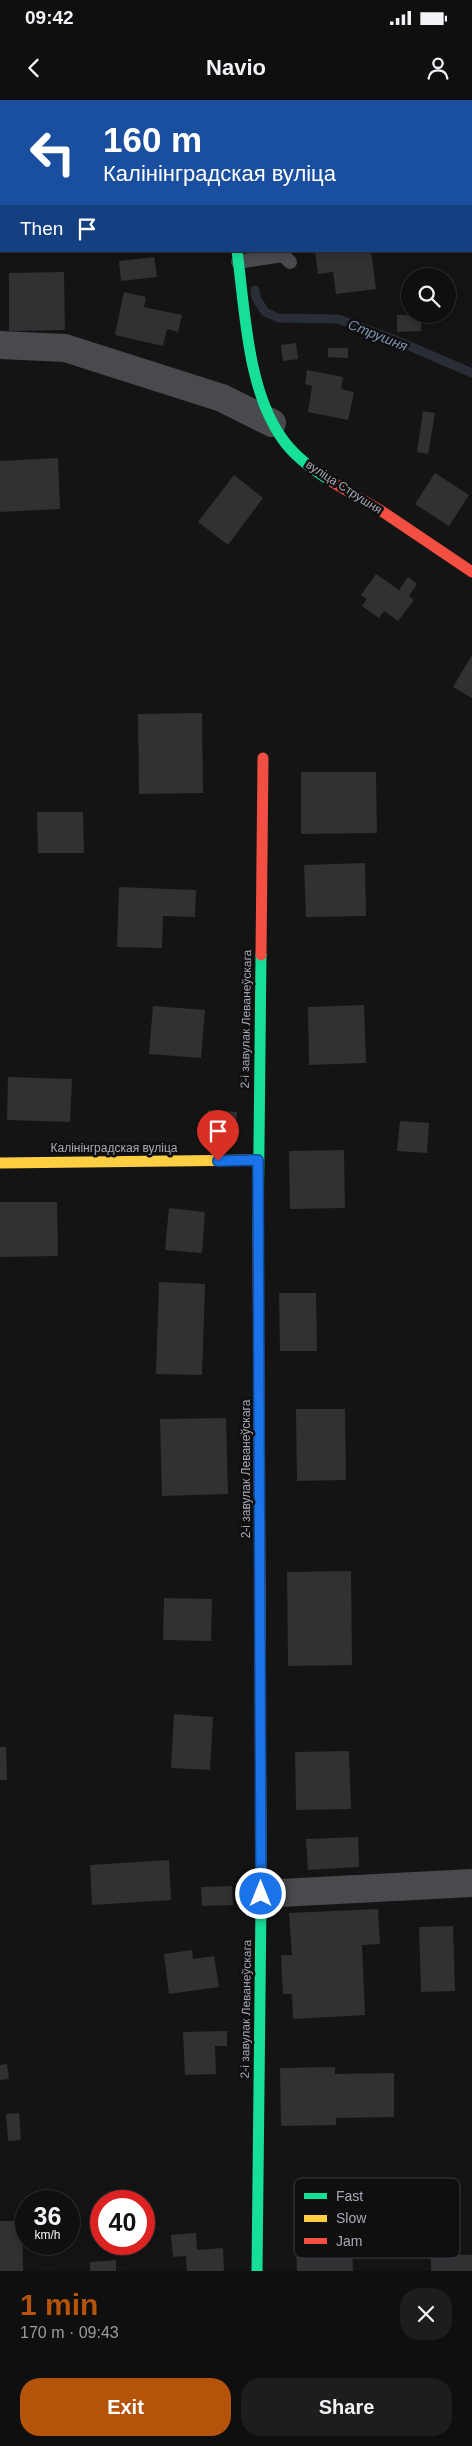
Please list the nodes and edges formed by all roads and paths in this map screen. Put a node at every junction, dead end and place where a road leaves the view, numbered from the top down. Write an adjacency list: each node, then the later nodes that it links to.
1 (238, 257): 2 (lane); 4 (street, вуліца Струшня)
2 (290, 262)
3 (0, 345): 4 (street)
4 (272, 423): 5 (street, вуліца Струшня)
5 (472, 572)
6 (263, 758): 7 (street, 2-і завулак Леванеўскага)
7 (258, 1160): 8 (street, Калінінградская вуліца); 10 (street, 2-і завулак Леванеўскага)
8 (0, 1162)
9 (472, 1883): 10 (street)
10 (261, 1894): 11 (street, 2-і завулак Леванеўскага)
11 (257, 2271)

